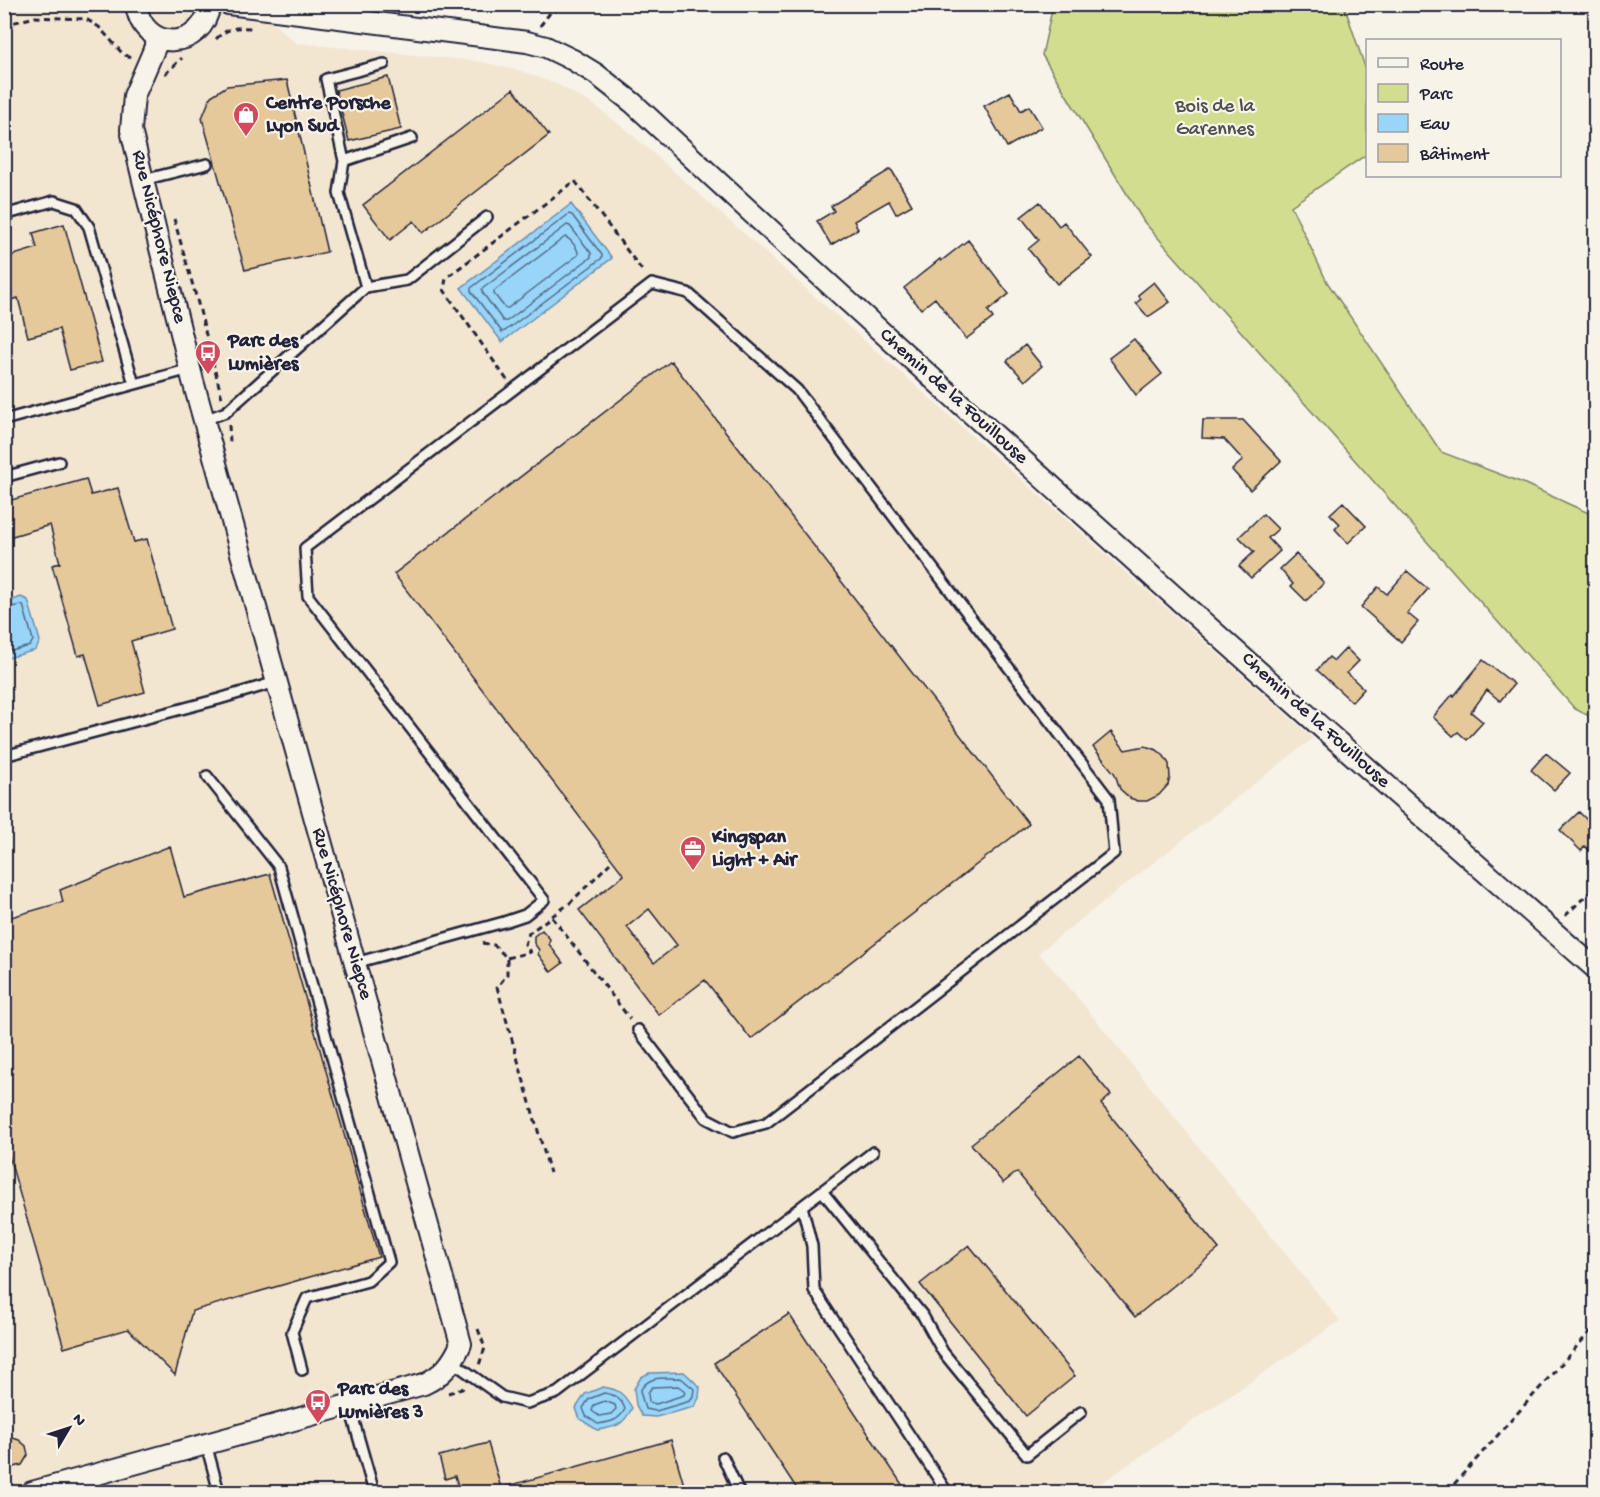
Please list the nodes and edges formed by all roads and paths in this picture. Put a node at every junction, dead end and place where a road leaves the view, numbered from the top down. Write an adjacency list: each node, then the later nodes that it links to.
1 (136, 4): 8 (street)
2 (210, 4): 8 (street)
3 (566, 4): 9 (path)
4 (241, 5): 5 (street, Chemin de la Fouillouse)
5 (283, 8): 9 (street, Chemin de la Fouillouse)
6 (4, 25): 13 (path)
7 (256, 28): 10 (path)
8 (159, 38): 13 (street, Rue Nicéphore Niepce)
9 (527, 42): 40 (street, Chemin de la Fouillouse)
10 (211, 44)
11 (182, 58): 14 (path)
12 (384, 64): 16 (lane)
13 (146, 66): 18 (street, Rue Nicéphore Niepce)
14 (161, 83)
15 (412, 138): 16 (lane)
16 (344, 161): 23 (lane)
17 (207, 164): 18 (lane)
18 (143, 180): 24 (street, Rue Nicéphore Niepce)
19 (4, 214): 25 (lane)
20 (173, 217): 27 (path)
21 (487, 217): 23 (lane)
22 (652, 285): 26 (lane); 26 (path); 44 (lane)
23 (366, 287): 27 (lane)
24 (190, 369): 25 (lane); 29 (street, Rue Nicéphore Niepce)
25 (134, 384): 28 (lane)
26 (514, 389): 39 (lane)
27 (226, 411): 29 (lane); 30 (path)
28 (4, 420)
29 (204, 420): 33 (street, Rue Nicéphore Niepce)
30 (230, 444)
31 (59, 462): 32 (lane)
32 (4, 477)
33 (276, 682): 34 (lane); 42 (street, Rue Nicéphore Niepce)
34 (4, 756)
35 (207, 776): 52 (lane)
36 (610, 862): 38 (path)
37 (1596, 886): 40 (path)
38 (551, 917): 41 (path); 44 (path)
39 (476, 929): 41 (path); 42 (lane)
40 (1551, 930): 43 (street, Chemin de la Fouillouse)
41 (507, 958): 46 (path)
42 (355, 963): 51 (street, Rue Nicéphore Niepce)
43 (1596, 969)
44 (638, 1030)
45 (873, 1152): 47 (lane)
46 (550, 1173)
47 (822, 1191): 48 (lane); 56 (lane)
48 (802, 1206): 53 (lane); 63 (lane)
49 (1596, 1325): 64 (path)
50 (477, 1327): 53 (path)
51 (453, 1362): 53 (lane); 55 (street)
52 (302, 1370)
53 (474, 1377): 54 (path)
54 (439, 1396)
55 (349, 1404): 57 (street); 61 (lane)
56 (1081, 1412)
57 (206, 1444): 59 (street); 60 (lane)
58 (723, 1456): 62 (lane)
59 (32, 1492)
60 (219, 1492)
61 (374, 1492)
62 (739, 1492)
63 (947, 1492)
64 (1447, 1492)

